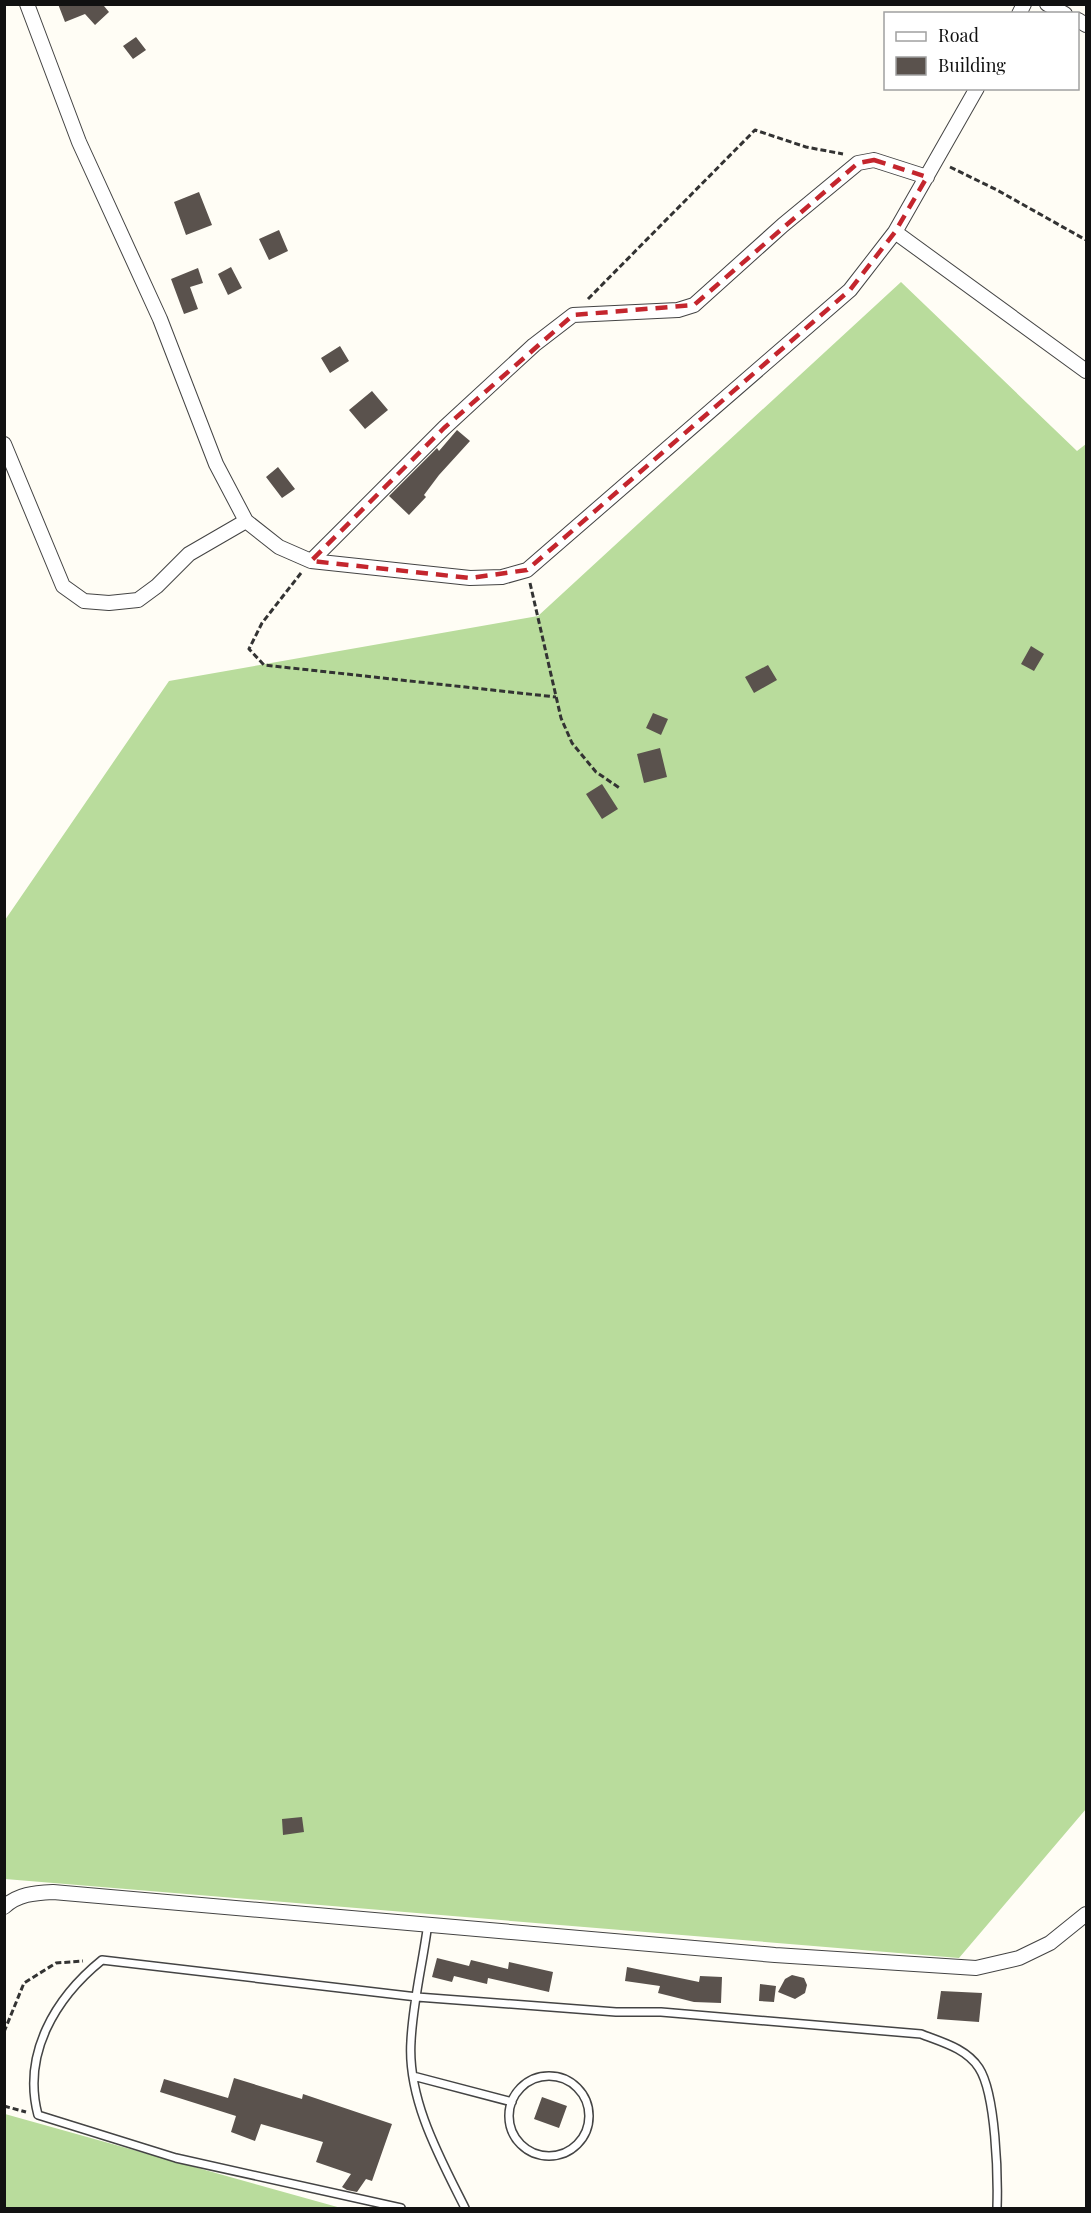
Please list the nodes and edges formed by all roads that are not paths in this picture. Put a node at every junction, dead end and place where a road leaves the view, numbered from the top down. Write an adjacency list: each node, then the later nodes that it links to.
1 (27, 4): 9 (street)
2 (1047, 4): 3 (street)
3 (1061, 12)
4 (976, 90): 5 (street)
5 (927, 177): 6 (street); 10 (street)
6 (895, 232): 7 (street); 10 (street)
7 (1086, 371)
8 (4, 444): 9 (street)
9 (246, 521): 10 (street)
10 (310, 561)
11 (4, 1907): 13 (street)
12 (1086, 1914): 13 (street)
13 (428, 1923): 14 (lane)
14 (417, 1997): 15 (lane); 17 (lane); 19 (lane)
15 (413, 2076): 16 (lane); 18 (lane)
16 (512, 2102): 16 (lane)
17 (401, 2208)
18 (465, 2208)
19 (997, 2208)

